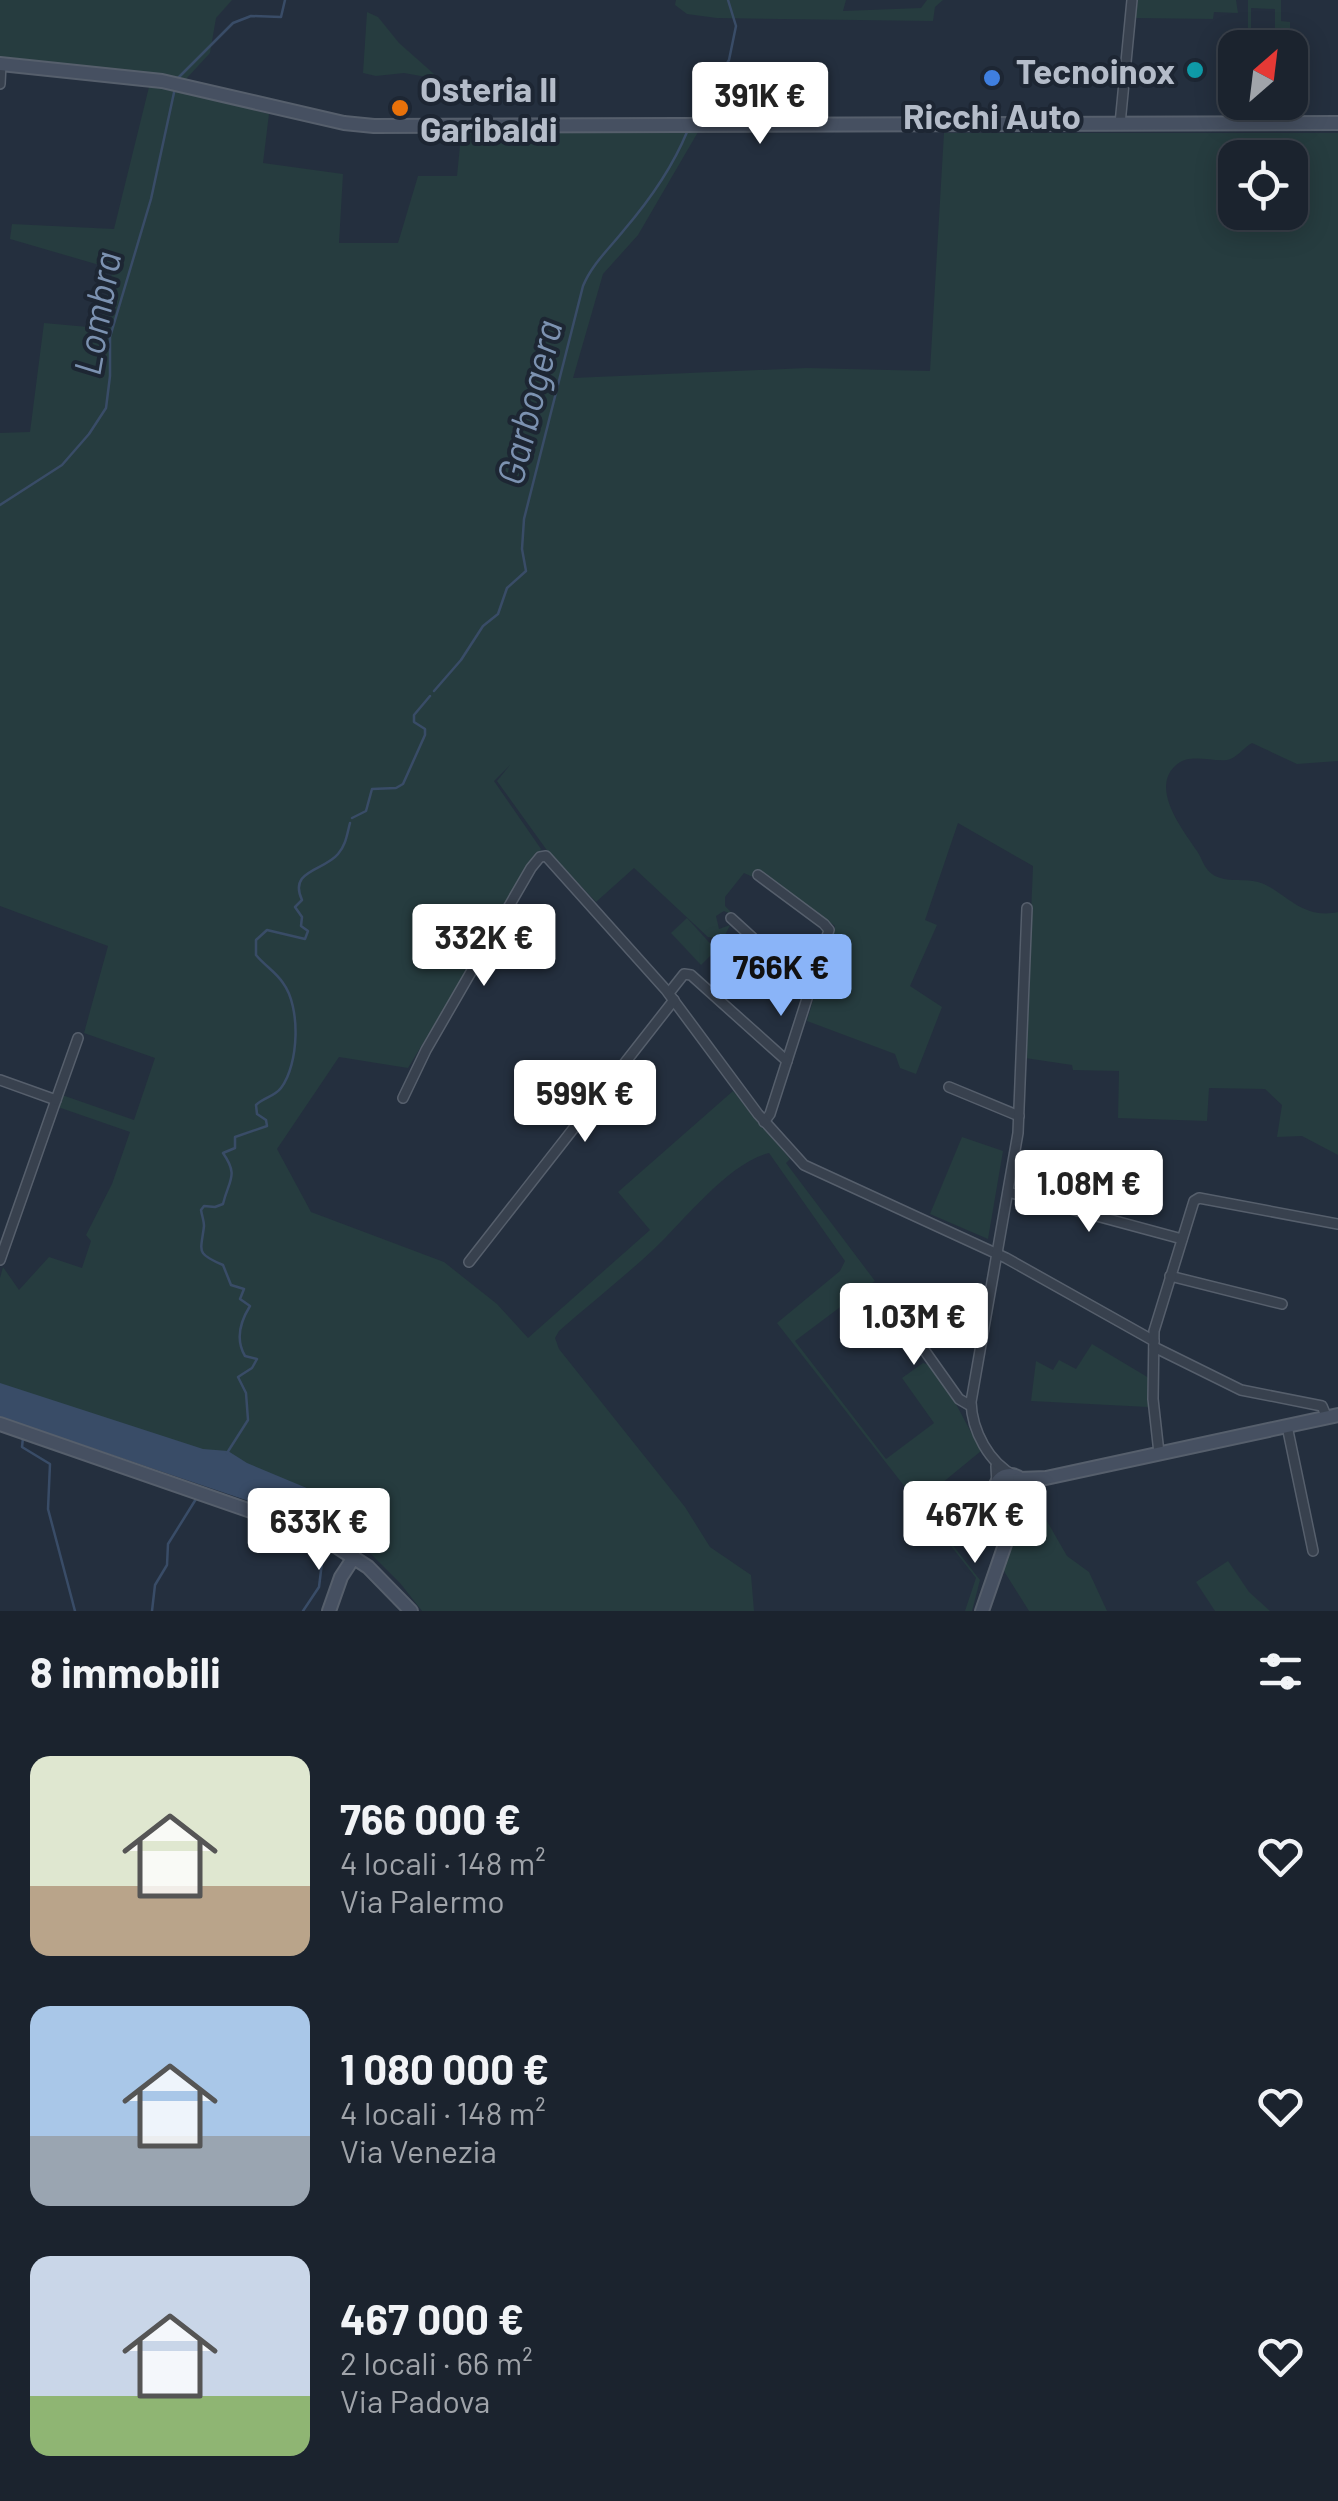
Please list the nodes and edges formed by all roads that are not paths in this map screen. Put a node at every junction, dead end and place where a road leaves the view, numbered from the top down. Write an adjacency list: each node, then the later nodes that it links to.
1 (1132, 0): 5 (street)
2 (1, 64): 3 (street); 5 (street)
3 (0, 84)
4 (1338, 122): 5 (street)
5 (1120, 124)
6 (758, 875): 9 (street)
7 (1027, 908): 17 (street)
8 (730, 918): 9 (street)
9 (810, 990): 12 (street)
10 (671, 997): 12 (street); 15 (street); 18 (street); 24 (street)
11 (78, 1038): 16 (street)
12 (787, 1062): 18 (street)
13 (0, 1080): 16 (street)
14 (948, 1087): 17 (street)
15 (403, 1098)
16 (56, 1100): 23 (street)
17 (1019, 1116): 19 (street)
18 (764, 1122): 22 (street)
19 (1008, 1192): 21 (street); 22 (street)
20 (1338, 1224): 21 (street)
21 (1182, 1239): 25 (street)
22 (996, 1255): 28 (street); 29 (street)
23 (0, 1260)
24 (469, 1262)
25 (1170, 1276): 27 (street); 28 (street)
26 (882, 1290): 29 (street)
27 (1282, 1304)
28 (1154, 1344): 30 (street); 33 (street)
29 (971, 1406): 34 (street)
30 (1332, 1416): 32 (street)
31 (0, 1424): 42 (street)
32 (1287, 1426): 33 (street); 41 (street)
33 (1160, 1453): 36 (street)
34 (991, 1454): 35 (street); 37 (street)
35 (1017, 1477): 36 (street); 37 (street); 38 (street)
36 (1046, 1478): 38 (street)
37 (997, 1484): 39 (street)
38 (1022, 1499): 39 (street); 40 (street)
39 (999, 1500): 40 (street)
40 (1007, 1532): 45 (street)
41 (1313, 1551)
42 (354, 1556): 43 (street); 44 (street)
43 (328, 1611)
44 (411, 1611)
45 (982, 1611)

